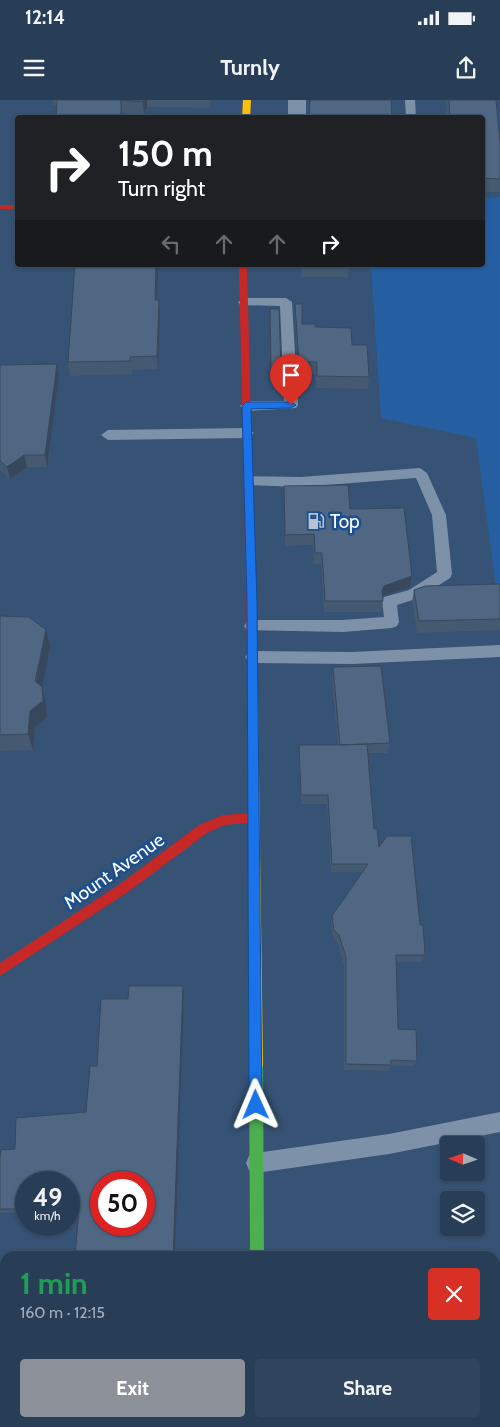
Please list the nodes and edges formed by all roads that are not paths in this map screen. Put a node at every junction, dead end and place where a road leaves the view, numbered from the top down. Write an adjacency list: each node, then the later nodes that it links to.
1 (247, 100): 4 (main road)
2 (297, 100): 5 (street)
3 (410, 100): 6 (lane)
4 (246, 115)
5 (297, 115)
6 (411, 115)
7 (0, 207): 8 (main road)
8 (15, 207)
9 (243, 267): 10 (main road)
10 (244, 302): 11 (main road); 11 (lane)
11 (246, 406): 13 (main road)
12 (108, 434): 13 (lane)
13 (247, 434): 14 (main road)
14 (250, 480): 15 (main road); 15 (lane)
15 (252, 626): 17 (main road)
16 (500, 651): 17 (lane)
17 (253, 657): 18 (main road)
18 (253, 818): 19 (main road, Mount Avenue); 21 (main road)
19 (0, 970)
20 (500, 1122): 21 (lane)
21 (256, 1163): 22 (main road)
22 (256, 1251)

